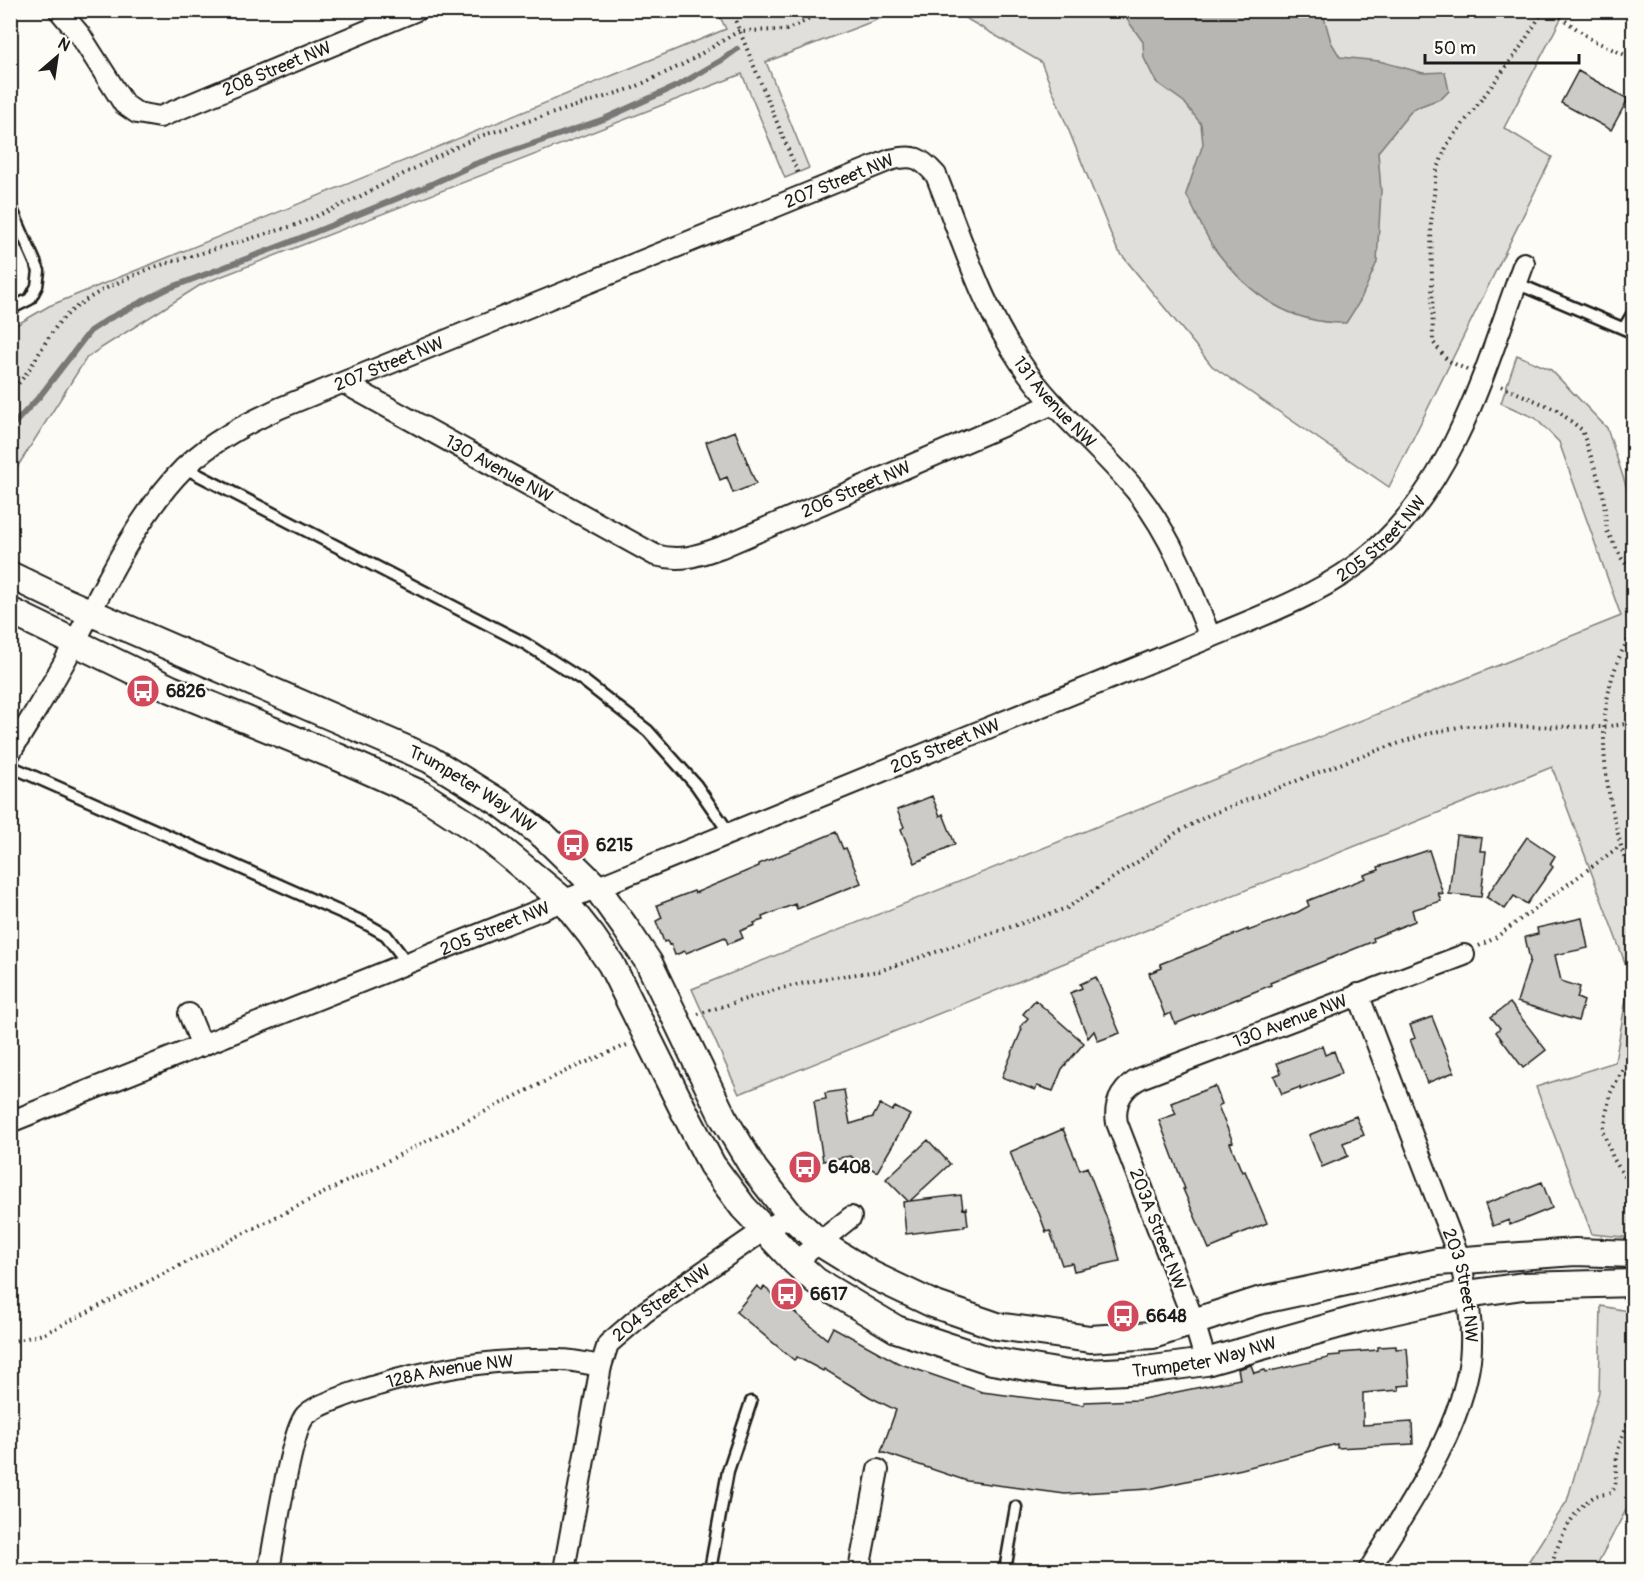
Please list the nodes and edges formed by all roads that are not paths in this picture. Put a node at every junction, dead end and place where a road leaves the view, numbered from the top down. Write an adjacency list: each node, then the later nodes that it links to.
1 (59, 10): 2 (street, 208 Street NW)
2 (417, 10)
3 (914, 157): 10 (street, 207 Street NW); 11 (street, 131 Avenue NW)
4 (10, 205): 7 (lane)
5 (1524, 263): 6 (street, 205 Street NW)
6 (1516, 283): 9 (lane); 17 (street, 205 Street NW)
7 (10, 309)
8 (1634, 311): 9 (lane)
9 (1629, 331)
10 (344, 383): 12 (street, 207 Street NW); 13 (street, 130 Avenue NW)
11 (1053, 404): 13 (street, 206 Street NW); 17 (street, 131 Avenue NW)
12 (185, 468): 16 (street, 207 Street NW); 21 (lane)
13 (655, 555)
14 (10, 575): 16 (street, Trumpeter Way NW)
15 (10, 611): 18 (street, Trumpeter Way NW)
16 (90, 612): 18 (street, 207 Street NW); 22 (street, Trumpeter Way NW)
17 (1210, 637): 21 (street, 205 Street NW)
18 (75, 644): 19 (street, 207 Street NW); 23 (street, Trumpeter Way NW)
19 (10, 753)
20 (10, 766): 25 (lane)
21 (730, 834): 22 (street, 205 Street NW)
22 (597, 888): 23 (street, 205 Street NW); 31 (street, Trumpeter Way NW)
23 (564, 901): 25 (street, 205 Street NW); 33 (street, Trumpeter Way NW)
24 (1464, 955): 26 (street, 130 Avenue NW)
25 (408, 964): 28 (street, 205 Street NW)
26 (1358, 994): 29 (street, 130 Avenue NW); 36 (street, 203 Street NW)
27 (189, 1014): 28 (street)
28 (202, 1046): 30 (street, 205 Street NW)
29 (1120, 1096): 40 (street, 203A Street NW)
30 (10, 1122)
31 (791, 1216): 33 (street, 204 Street NW); 34 (street, Trumpeter Way NW)
32 (851, 1217): 34 (street)
33 (764, 1230): 37 (street, Trumpeter Way NW); 42 (street, 204 Street NW)
34 (820, 1243): 37 (street); 40 (street, Trumpeter Way NW)
35 (1634, 1254): 36 (street, Trumpeter Way NW)
36 (1460, 1260): 39 (street, 203 Street NW); 40 (street, Trumpeter Way NW)
37 (795, 1262): 41 (street, Trumpeter Way NW)
38 (1634, 1283): 39 (street, Trumpeter Way NW)
39 (1467, 1294): 41 (street, Trumpeter Way NW); 51 (street, 203 Street NW)
40 (1194, 1322): 41 (street, 203A Street NW)
41 (1206, 1362)
42 (601, 1366): 46 (street, 128A Avenue NW); 47 (street, 204 Street NW)
43 (751, 1402): 48 (lane)
44 (878, 1470): 49 (street)
45 (1016, 1507): 50 (lane)
46 (269, 1570)
47 (564, 1570)
48 (711, 1570)
49 (860, 1570)
50 (1005, 1570)
51 (1369, 1570)

